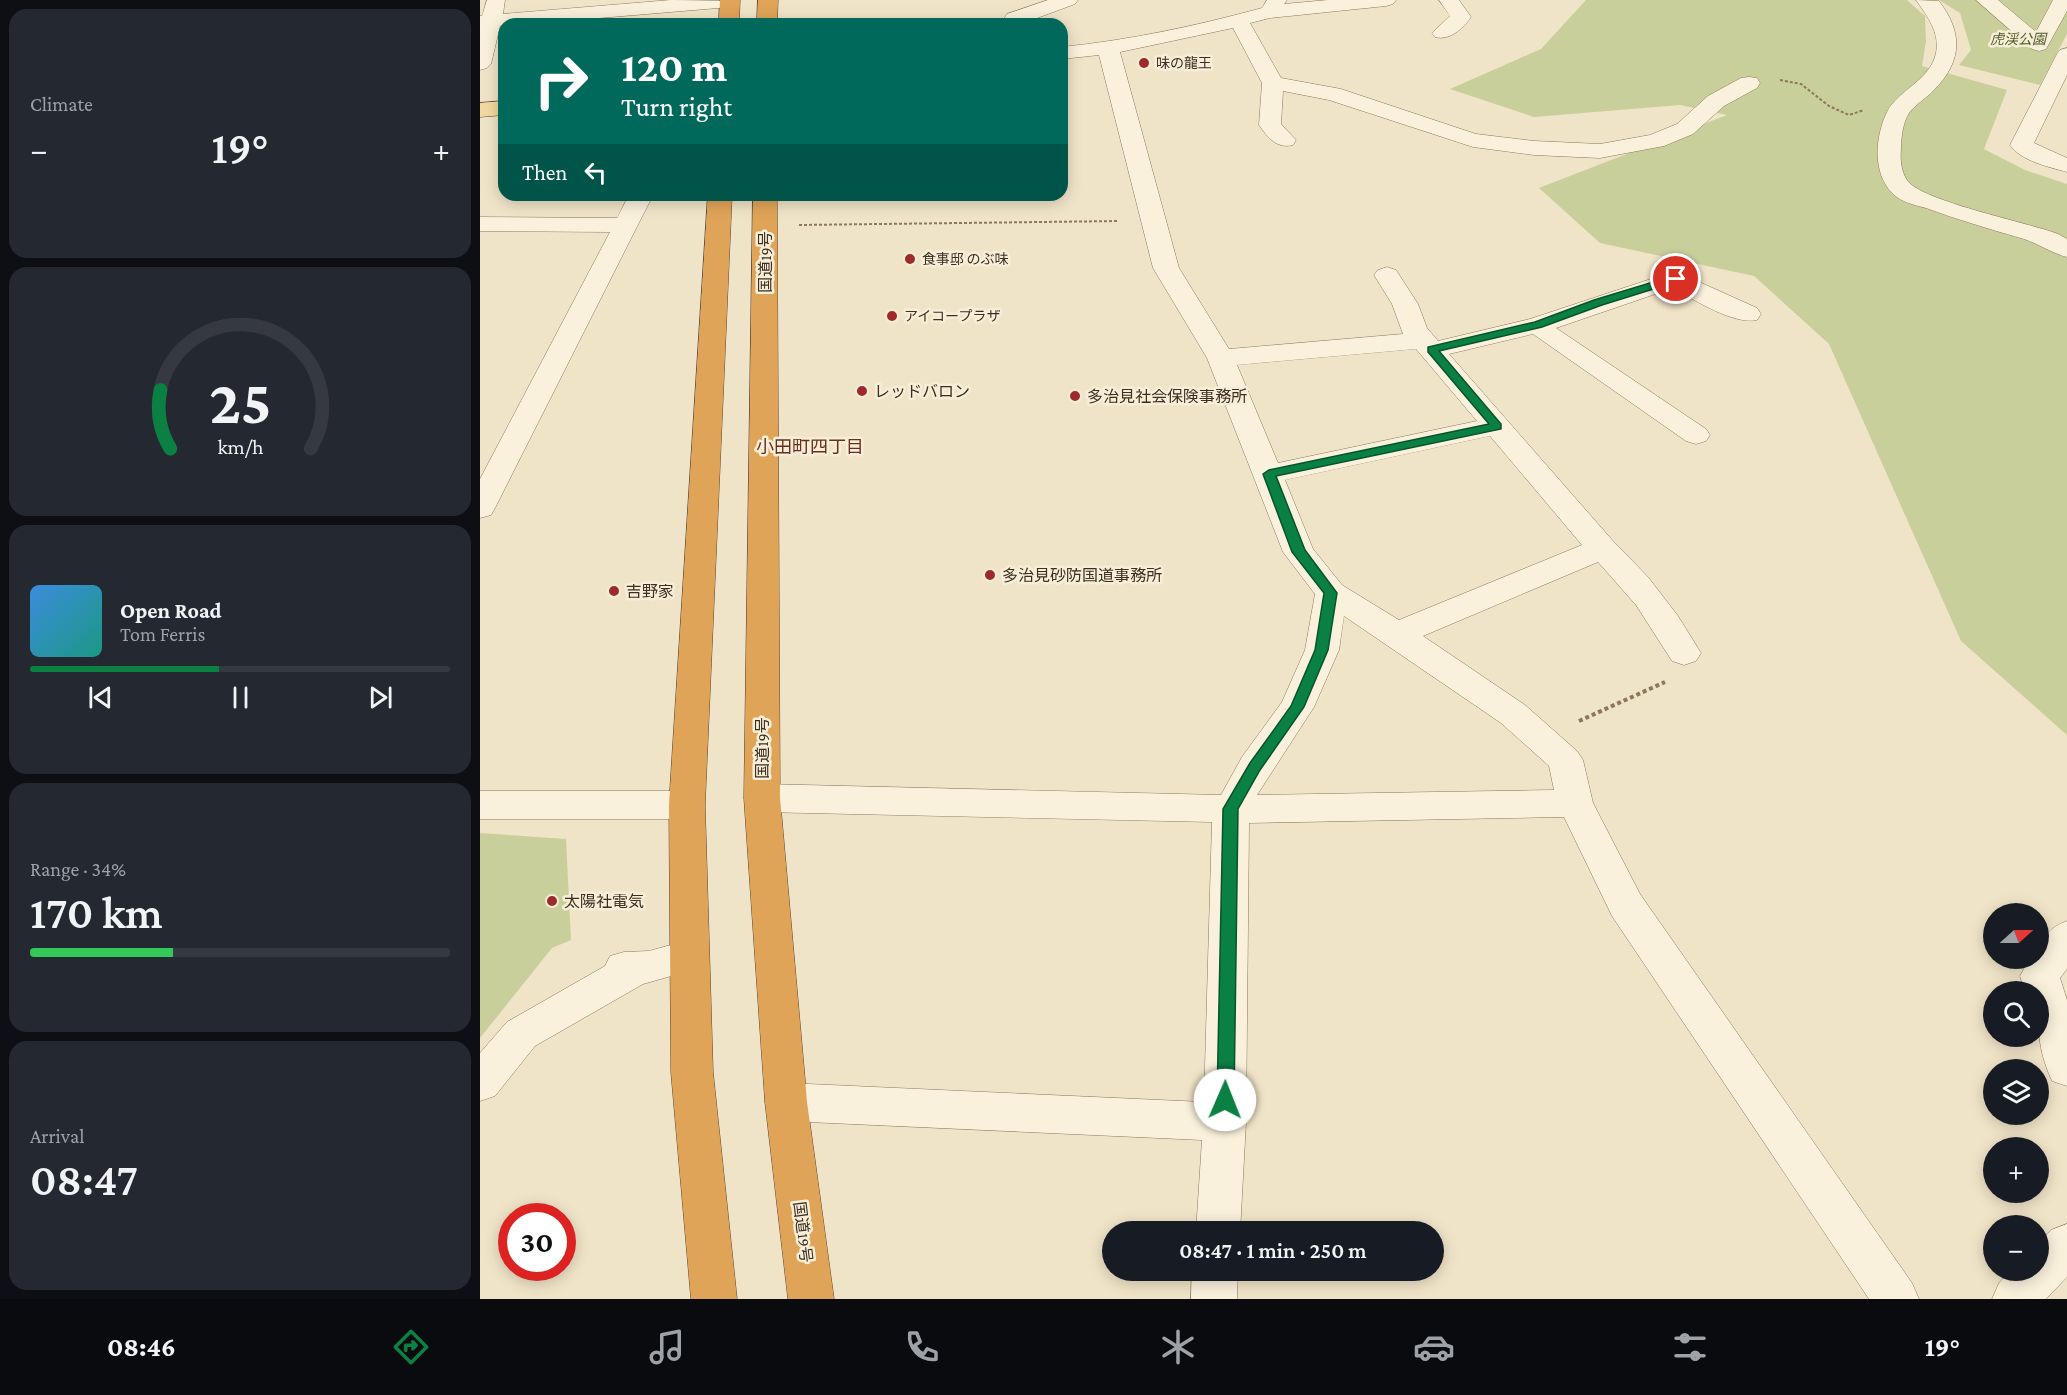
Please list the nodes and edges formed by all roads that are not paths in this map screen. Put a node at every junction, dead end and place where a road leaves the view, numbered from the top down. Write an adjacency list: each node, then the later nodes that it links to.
1 (496, 0): 16 (street)
2 (768, 0): 13 (highway)
3 (1068, 0): 14 (street)
4 (1386, 0): 10 (street)
5 (1449, 0): 17 (street)
6 (1926, 0): 34 (street)
7 (1986, 0): 18 (street)
8 (2063, 0): 18 (street)
9 (730, 1): 11 (street); 12 (highway)
10 (1273, 6): 15 (street)
11 (532, 18)
12 (729, 18)
13 (767, 18)
14 (1014, 18)
15 (1239, 21): 19 (street); 23 (street)
16 (486, 22): 22 (street)
17 (1442, 33)
18 (2039, 45): 21 (street)
19 (1108, 47): 20 (street); 39 (street)
20 (1068, 52)
21 (2066, 55): 28 (street)
22 (480, 64)
23 (1273, 83): 24 (street); 27 (street)
24 (1749, 83)
25 (498, 108): 26 (main road)
26 (480, 110)
27 (1285, 140)
28 (2067, 165)
29 (638, 201): 33 (street)
30 (720, 201): 52 (highway)
31 (765, 201): 49 (highway, 国道19号)
32 (480, 224): 33 (street)
33 (626, 225): 42 (street)
34 (2067, 250)
35 (1387, 275): 38 (street)
36 (1748, 314): 37 (street)
37 (1538, 324): 38 (street); 41 (street)
38 (1428, 345): 39 (street); 40 (street)
39 (1221, 358): 43 (street)
40 (1496, 426): 43 (street); 45 (street)
41 (1696, 435)
42 (494, 458): 44 (street)
43 (1269, 474): 46 (street)
44 (480, 508)
45 (1602, 548): 47 (street); 48 (street)
46 (1331, 593): 47 (street); 53 (street)
47 (1397, 634): 50 (street)
48 (1684, 653)
49 (762, 798): 53 (street); 58 (highway, 国道19号)
50 (1575, 803): 53 (street); 66 (street)
51 (480, 805): 52 (street)
52 (687, 805): 55 (highway)
53 (1231, 809): 59 (street)
54 (2067, 936): 56 (street)
55 (690, 956): 57 (street); 63 (highway)
56 (2067, 1068)
57 (480, 1083)
58 (786, 1102): 59 (street); 64 (highway, 国道19号)
59 (1225, 1122): 60 (street)
60 (1219, 1221)
61 (2067, 1245): 67 (street)
62 (1215, 1281): 65 (street)
63 (714, 1299)
64 (811, 1299)
65 (1214, 1299)
66 (1896, 1299)
67 (2015, 1299)

